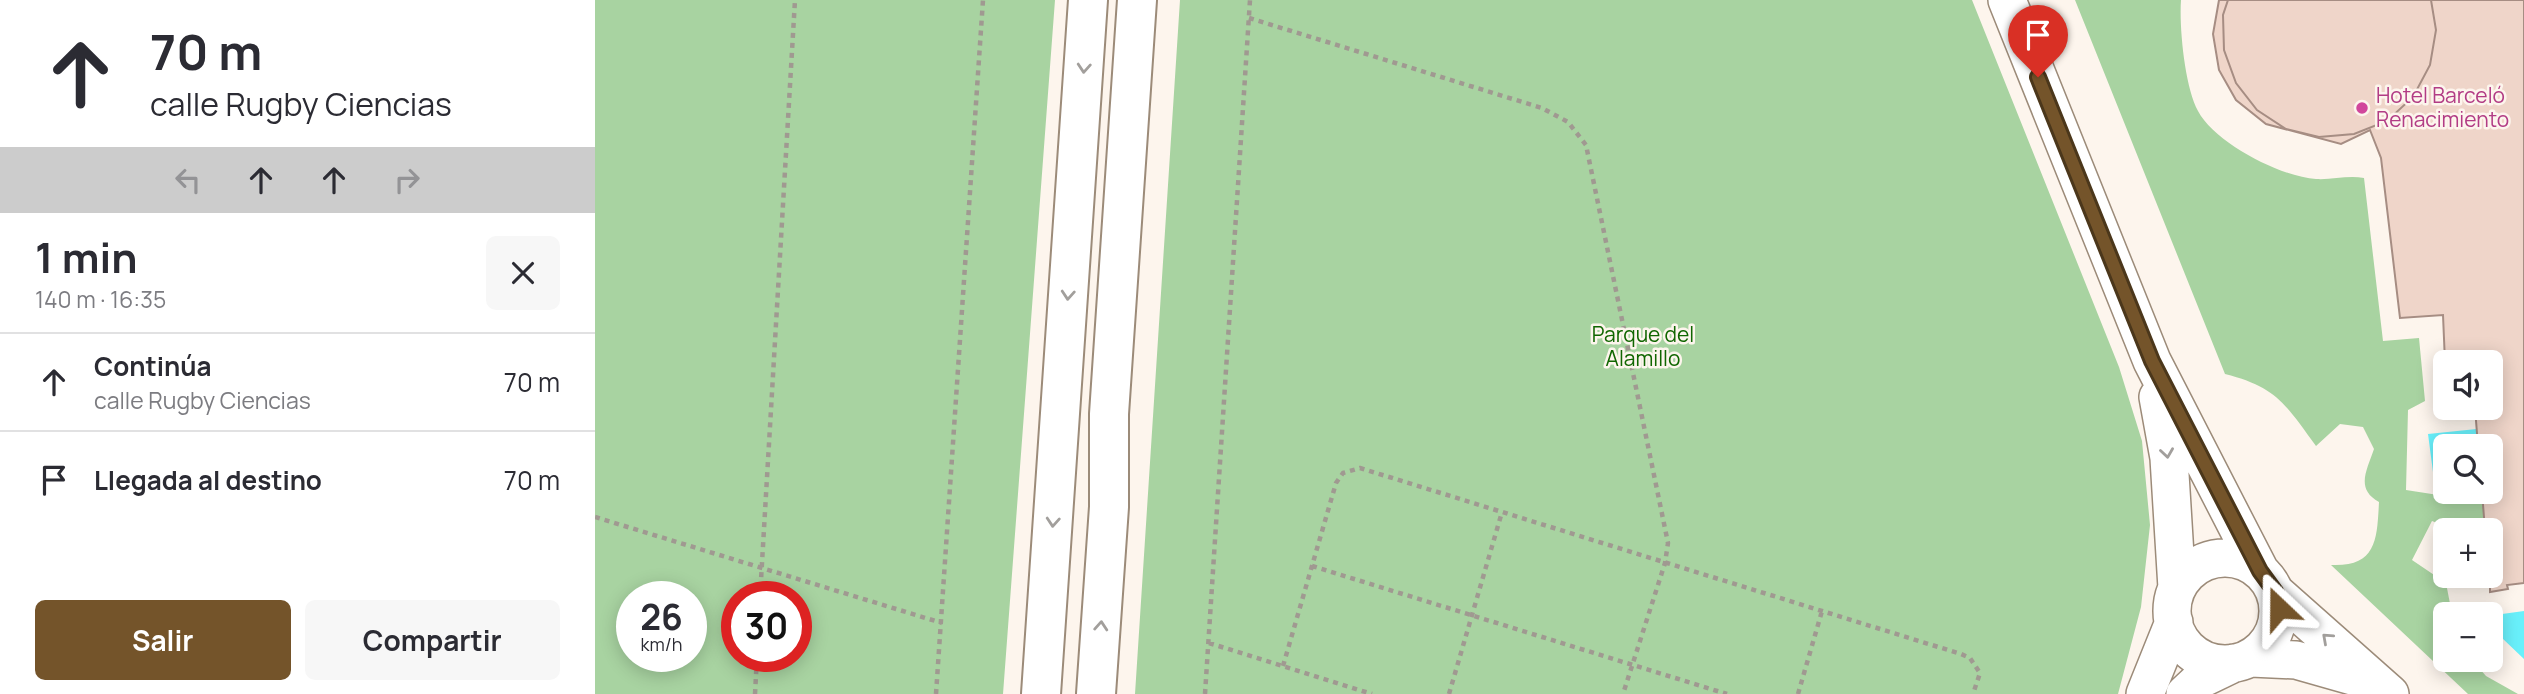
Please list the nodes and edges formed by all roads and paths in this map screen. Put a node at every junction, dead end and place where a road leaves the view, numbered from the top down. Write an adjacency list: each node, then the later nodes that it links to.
1 (795, 0): 15 (path)
2 (983, 0): 21 (path)
3 (1088, 0): 30 (main road, one-way to 30)
4 (1137, 0): 10 (main road)
5 (1158, 0): 10 (main road)
6 (1250, 0): 8 (path)
7 (2007, 0): 9 (street)
8 (1249, 18): 13 (path); 22 (path)
9 (2152, 361): 17 (street); 18 (street, one-way to 18)
10 (1109, 507): 31 (main road, one-way to 10)
11 (1502, 512): 13 (path); 14 (path); 20 (path)
12 (595, 517): 15 (path)
13 (1665, 563): 19 (path); 24 (path)
14 (1312, 566): 20 (path); 25 (path)
15 (761, 570): 16 (path); 21 (path)
16 (761, 581)
17 (2268, 582): 18 (street); 23 (street); 27 (street, one-way to 17)
18 (2175, 605): 23 (street); 39 (street)
19 (1822, 611): 37 (path); 38 (path)
20 (1472, 615): 24 (path); 34 (path)
21 (942, 624): 29 (path)
22 (1209, 643): 25 (path); 32 (path)
23 (2242, 661): 27 (street); 40 (street)
24 (1633, 663): 35 (path); 36 (path)
25 (1283, 666): 33 (path)
26 (756, 672): 28 (path)
27 (2384, 688)
28 (755, 694)
29 (936, 694)
30 (1041, 694)
31 (1096, 694)
32 (1205, 694)
33 (1372, 694)
34 (1449, 694)
35 (1623, 694)
36 (1727, 694)
37 (1798, 694)
38 (1973, 694)
39 (2145, 694)
40 (2185, 694)

